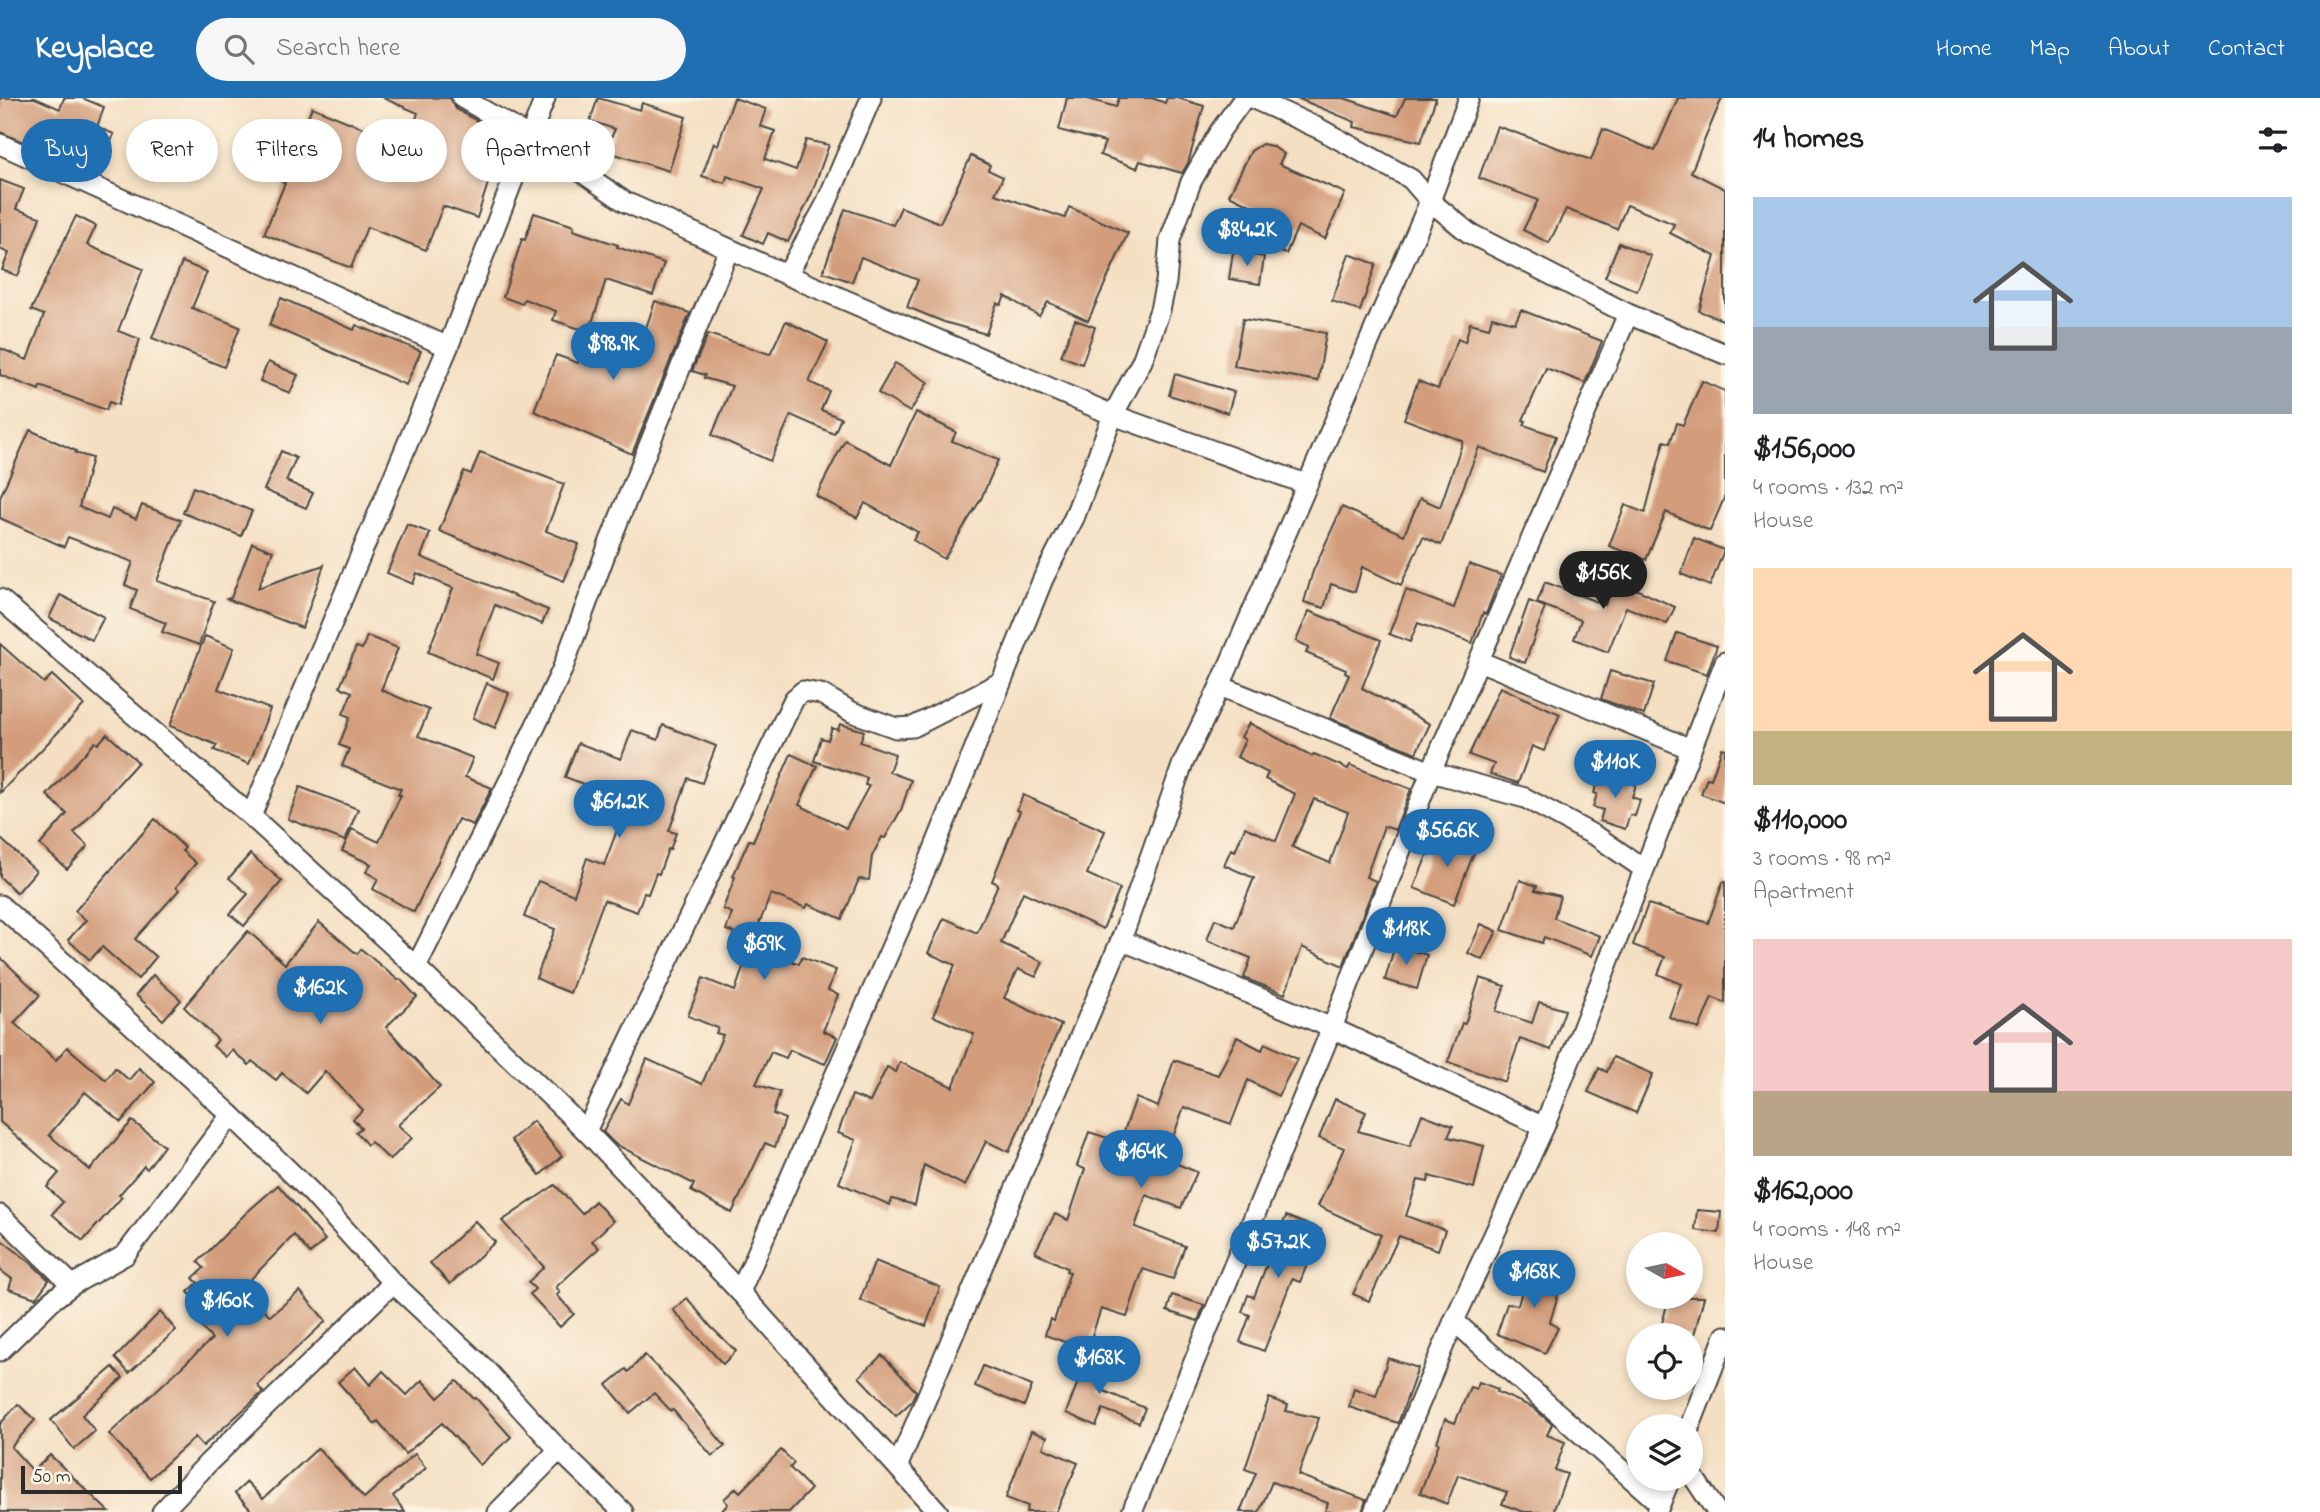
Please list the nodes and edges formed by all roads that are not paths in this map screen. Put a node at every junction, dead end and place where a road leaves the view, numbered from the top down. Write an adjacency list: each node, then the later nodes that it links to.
1 (462, 98): 7 (street)
2 (545, 98): 8 (street)
3 (871, 98): 14 (street)
4 (1244, 98): 18 (street)
5 (1252, 98): 12 (street)
6 (1469, 98): 12 (street)
7 (499, 119)
8 (538, 119)
9 (0, 144): 16 (street)
10 (514, 182): 16 (street)
11 (596, 182): 13 (street)
12 (1430, 201): 15 (street); 19 (street)
13 (729, 249): 14 (street); 31 (street)
14 (788, 275): 18 (street)
15 (1628, 314): 17 (street); 21 (street)
16 (448, 346): 27 (street)
17 (1725, 354)
18 (1113, 415): 19 (street); 23 (street)
19 (1306, 484): 24 (street)
20 (0, 599): 27 (street)
21 (1479, 661): 25 (street); 26 (street)
22 (1725, 662): 25 (street)
23 (1001, 682): 35 (street); 39 (street)
24 (1220, 686): 26 (street); 30 (street)
25 (1691, 749): 28 (street)
26 (1431, 772): 28 (street); 32 (street)
27 (251, 816): 31 (street)
28 (1644, 869): 34 (street)
29 (0, 905): 33 (street)
30 (1121, 940): 32 (street); 45 (street)
31 (415, 967): 35 (street)
32 (1332, 1028): 34 (street); 53 (street)
33 (230, 1115): 37 (street); 38 (street)
34 (1544, 1126): 40 (street)
35 (586, 1131): 39 (street)
36 (0, 1215): 38 (street)
37 (393, 1283): 44 (street); 50 (street)
38 (72, 1285): 42 (street)
39 (740, 1292): 45 (street)
40 (1454, 1321): 48 (street); 54 (street)
41 (1725, 1336): 43 (street)
42 (0, 1351)
43 (1695, 1414)
44 (559, 1450): 51 (street); 52 (street)
45 (898, 1465): 49 (street)
46 (1665, 1491): 48 (street)
47 (1703, 1491): 55 (street)
48 (1658, 1508)
49 (930, 1509)
50 (162, 1512)
51 (498, 1512)
52 (623, 1512)
53 (1132, 1512)
54 (1374, 1512)
55 (1717, 1512)

